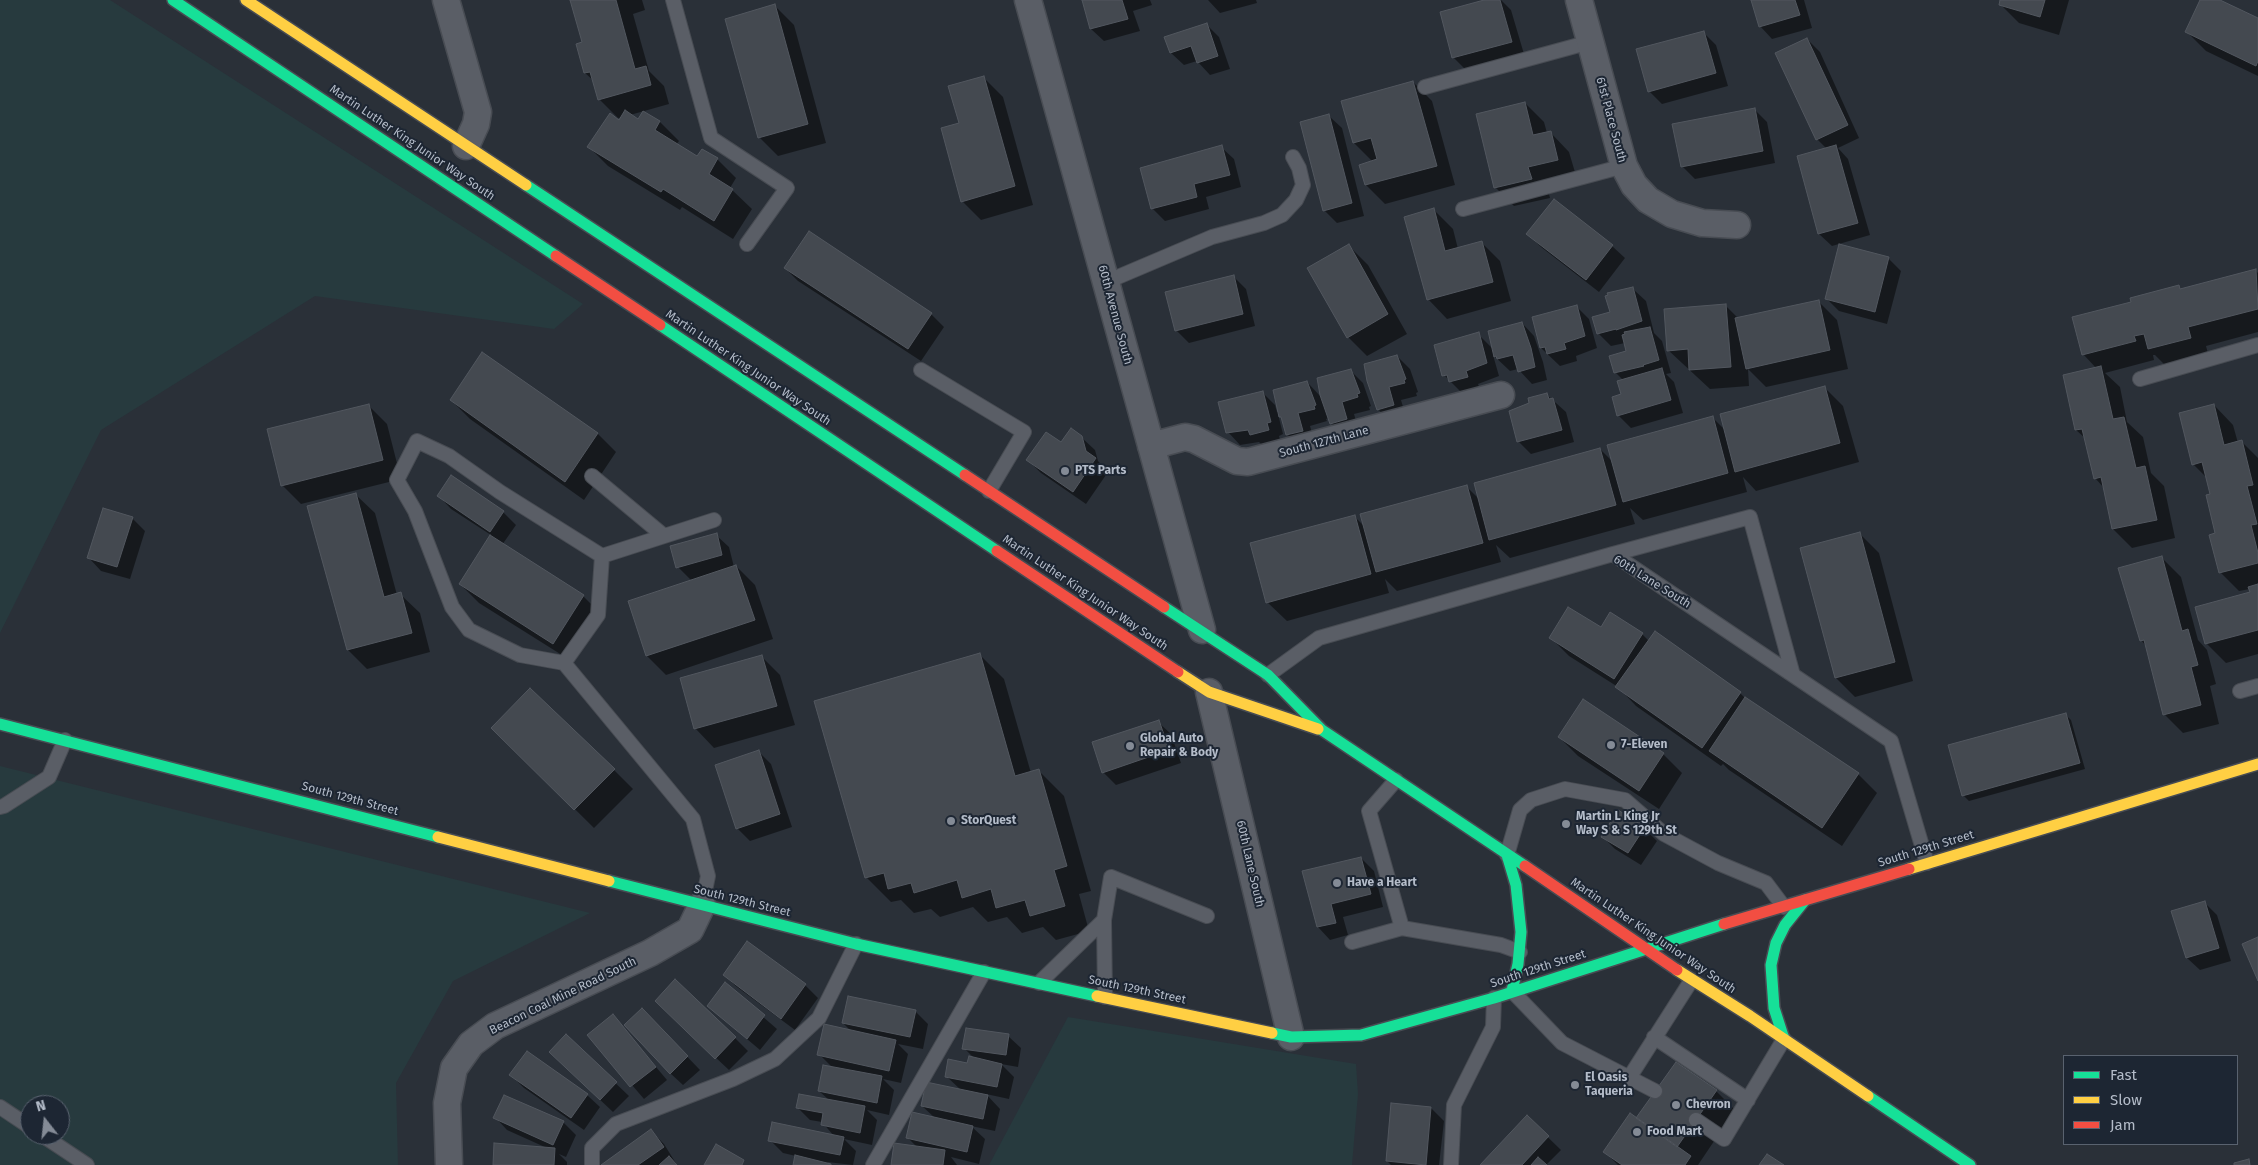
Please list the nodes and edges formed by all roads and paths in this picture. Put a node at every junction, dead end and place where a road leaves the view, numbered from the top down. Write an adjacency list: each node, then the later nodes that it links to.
1 (173, 0): 33 (main road, Martin Luther King Junior Way South)
2 (246, 0): 9 (main road, Martin Luther King Junior Way South)
3 (446, 0): 9 (street)
4 (673, 0): 14 (lane)
5 (1028, 0): 15 (street, 60th Avenue South)
6 (1578, 0): 7 (street, 61st Place South)
7 (1590, 42): 8 (lane); 11 (street, 61st Place South)
8 (1425, 87)
9 (466, 146): 22 (main road, Martin Luther King Junior Way South)
10 (1292, 157): 15 (lane)
11 (1624, 166): 12 (lane); 13 (street, 61st Place South)
12 (1463, 209)
13 (1737, 225)
14 (747, 244)
15 (1106, 282): 20 (street, 60th Avenue South)
16 (2258, 345): 18 (lane)
17 (921, 370): 22 (lane)
18 (2140, 379)
19 (1501, 395): 20 (street, South 127th Lane)
20 (1151, 446): 27 (street, 60th Avenue South)
21 (592, 476): 24 (lane)
22 (989, 490): 27 (main road, Martin Luther King Junior Way South)
23 (714, 520): 24 (lane)
24 (664, 536): 26 (lane)
25 (1613, 554): 29 (lane, 60th Lane South); 30 (lane, 60th Lane South); 30 (lane)
26 (602, 556): 28 (lane); 28 (lane)
27 (1202, 630): 29 (main road, Martin Luther King Junior Way South)
28 (564, 663): 43 (lane)
29 (1268, 675): 35 (main road, Martin Luther King Junior Way South)
30 (1793, 675): 41 (lane, 60th Lane South)
31 (2258, 686): 32 (lane)
32 (2240, 691)
33 (1209, 692): 35 (main road, Martin Luther King Junior Way South); 58 (street, 60th Lane South)
34 (0, 724): 36 (main road, South 129th Street)
35 (1322, 730): 38 (main road, Martin Luther King Junior Way South)
36 (65, 740): 39 (lane); 43 (main road, South 129th Street)
37 (2258, 764): 41 (main road, South 129th Street)
38 (1396, 780): 40 (main road, Martin Luther King Junior Way South); 47 (lane)
39 (0, 807)
40 (1507, 854): 44 (lane); 50 (main road, Martin Luther King Junior Way South); 51 (main road)
41 (1927, 863): 42 (main road, South 129th Street)
42 (1805, 900): 44 (main road, South 129th Street); 60 (main road)
43 (702, 905): 49 (main road, South 129th Street); 70 (street, Beacon Coal Mine Road South)
44 (1784, 907): 50 (main road, South 129th Street)
45 (1207, 916): 46 (lane)
46 (1104, 920): 54 (lane); 56 (lane)
47 (1402, 928): 48 (lane); 51 (lane)
48 (1352, 942)
49 (856, 944): 52 (main road, South 129th Street); 71 (lane)
50 (1647, 948): 53 (main road, Martin Luther King Junior Way South); 55 (main road, South 129th Street)
51 (1520, 952): 55 (main road)
52 (984, 972): 54 (main road, South 129th Street); 72 (lane)
53 (1692, 981): 59 (lane); 60 (main road, Martin Luther King Junior Way South)
54 (1039, 984): 56 (main road, South 129th Street)
55 (1512, 991): 57 (main road, South 129th Street); 61 (lane)
56 (1105, 997): 58 (main road, South 129th Street)
57 (1494, 998): 58 (main road, South 129th Street); 73 (lane)
58 (1291, 1037)
59 (1654, 1037): 61 (lane); 63 (lane)
60 (1784, 1039): 63 (lane); 68 (main road, Martin Luther King Junior Way South)
61 (1629, 1078): 62 (lane)
62 (1655, 1091)
63 (1748, 1100): 66 (lane)
64 (0, 1107): 65 (lane)
65 (20, 1120)
66 (1696, 1120)
67 (57, 1145): 69 (lane)
68 (1949, 1159): 74 (main road, Martin Luther King Junior Way South)
69 (87, 1165)
70 (450, 1165)
71 (592, 1165)
72 (873, 1165)
73 (1450, 1165)
74 (1970, 1165)

